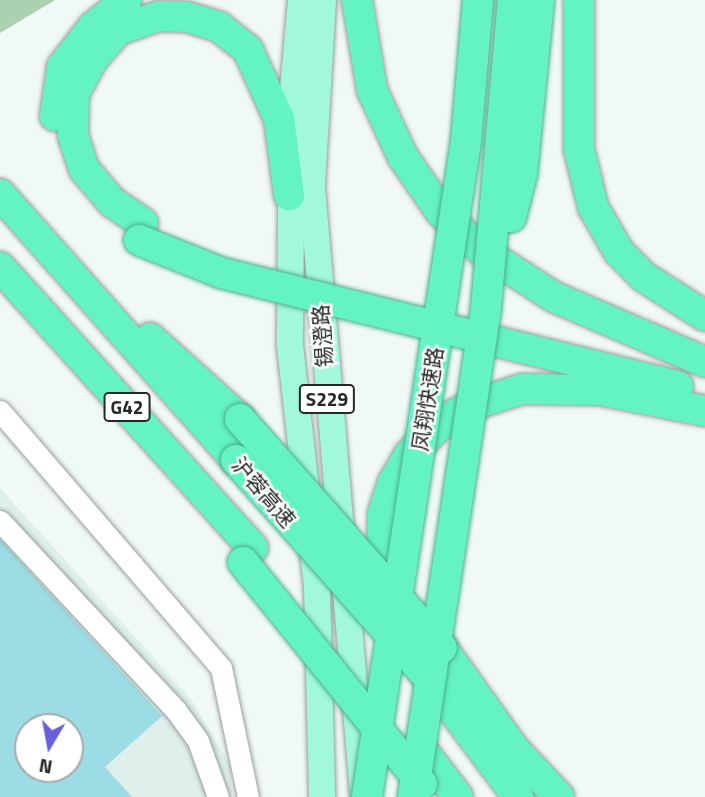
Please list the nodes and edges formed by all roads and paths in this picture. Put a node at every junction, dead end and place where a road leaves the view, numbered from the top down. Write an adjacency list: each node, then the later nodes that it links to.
1 (126, 0): 11 (highway)
2 (302, 0): 10 (main road, 锡澄路 / S229)
3 (323, 0): 30 (main road, 锡澄路 / S229)
4 (357, 0): 17 (highway)
5 (478, 0): 30 (highway, 凤翔快速路, bridge)
6 (513, 0): 15 (highway, bridge)
7 (539, 0): 15 (highway, bridge)
8 (579, 0): 14 (highway)
9 (0, 194): 12 (highway, 沪蓉高速 / G42)
10 (289, 195): 11 (highway); 24 (main road, 锡澄路 / S229)
11 (141, 232): 15 (highway, bridge)
12 (46, 244): 33 (highway, 沪蓉高速 / G42, bridge); 34 (highway, bridge)
13 (8, 275): 23 (highway, G42)
14 (705, 316)
15 (482, 322): 17 (highway); 25 (highway, bridge)
16 (705, 362): 17 (highway)
17 (660, 373): 18 (highway); 19 (highway); 21 (highway); 31 (highway)
18 (705, 378)
19 (705, 392)
20 (0, 411): 27 (street)
21 (705, 411)
22 (0, 521): 26 (street)
23 (248, 555): 25 (highway, bridge); 32 (highway, G42, bridge)
24 (319, 690): 28 (main road); 29 (main road, 锡澄路 / S229)
25 (422, 793)
26 (218, 797)
27 (248, 797)
28 (311, 797)
29 (322, 797)
30 (365, 797)
31 (381, 797)
32 (458, 797)
33 (518, 797)
34 (559, 797)

